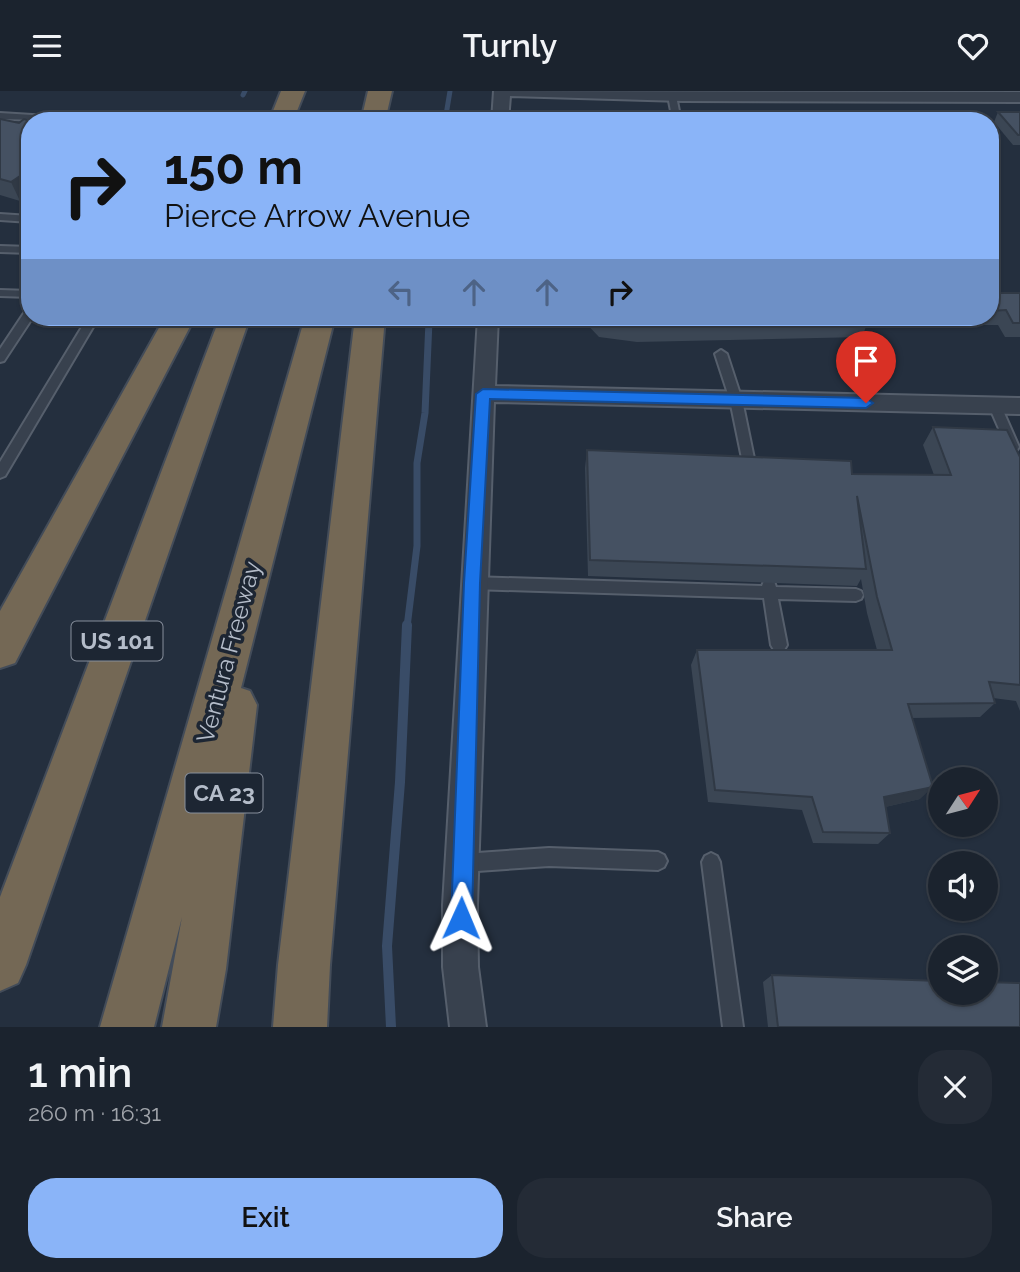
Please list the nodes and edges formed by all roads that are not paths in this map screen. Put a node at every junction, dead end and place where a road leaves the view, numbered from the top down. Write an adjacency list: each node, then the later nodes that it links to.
1 (293, 91): 9 (highway)
2 (317, 91): 10 (highway)
3 (380, 91): 11 (highway)
4 (392, 91): 12 (highway)
5 (502, 91): 7 (street); 13 (street)
6 (946, 94): 7 (street); 8 (street)
7 (672, 96): 14 (lane)
8 (1020, 97)
9 (285, 112)
10 (309, 112)
11 (375, 112)
12 (391, 112)
13 (501, 112)
14 (675, 112)
15 (0, 116): 16 (lane)
16 (21, 117)
17 (0, 217): 18 (lane)
18 (21, 218)
19 (0, 249): 20 (lane)
20 (21, 250)
21 (0, 293): 22 (lane)
22 (21, 294)
23 (21, 326): 31 (lane)
24 (88, 326): 37 (lane)
25 (175, 326): 45 (highway)
26 (232, 326): 49 (highway, US 101)
27 (318, 326): 39 (highway, Ventura Freeway)
28 (369, 326): 52 (highway)
29 (487, 326): 32 (street)
30 (720, 354): 33 (lane)
31 (0, 358)
32 (483, 394): 33 (street); 41 (street)
33 (736, 400): 34 (street); 38 (lane)
34 (995, 406): 35 (street); 36 (lane)
35 (1020, 406)
36 (1020, 463)
37 (0, 473)
38 (754, 491)
39 (255, 558): 50 (highway, Ventura Freeway); 51 (highway, CA 23)
40 (766, 568): 42 (lane)
41 (472, 583): 42 (lane); 48 (street)
42 (771, 593): 43 (lane); 44 (lane)
43 (856, 595)
44 (779, 645)
45 (0, 650)
46 (658, 861): 48 (lane)
47 (711, 862): 54 (lane)
48 (463, 863): 53 (street)
49 (0, 965)
50 (127, 1027)
51 (189, 1027)
52 (300, 1027)
53 (468, 1027)
54 (733, 1027)

